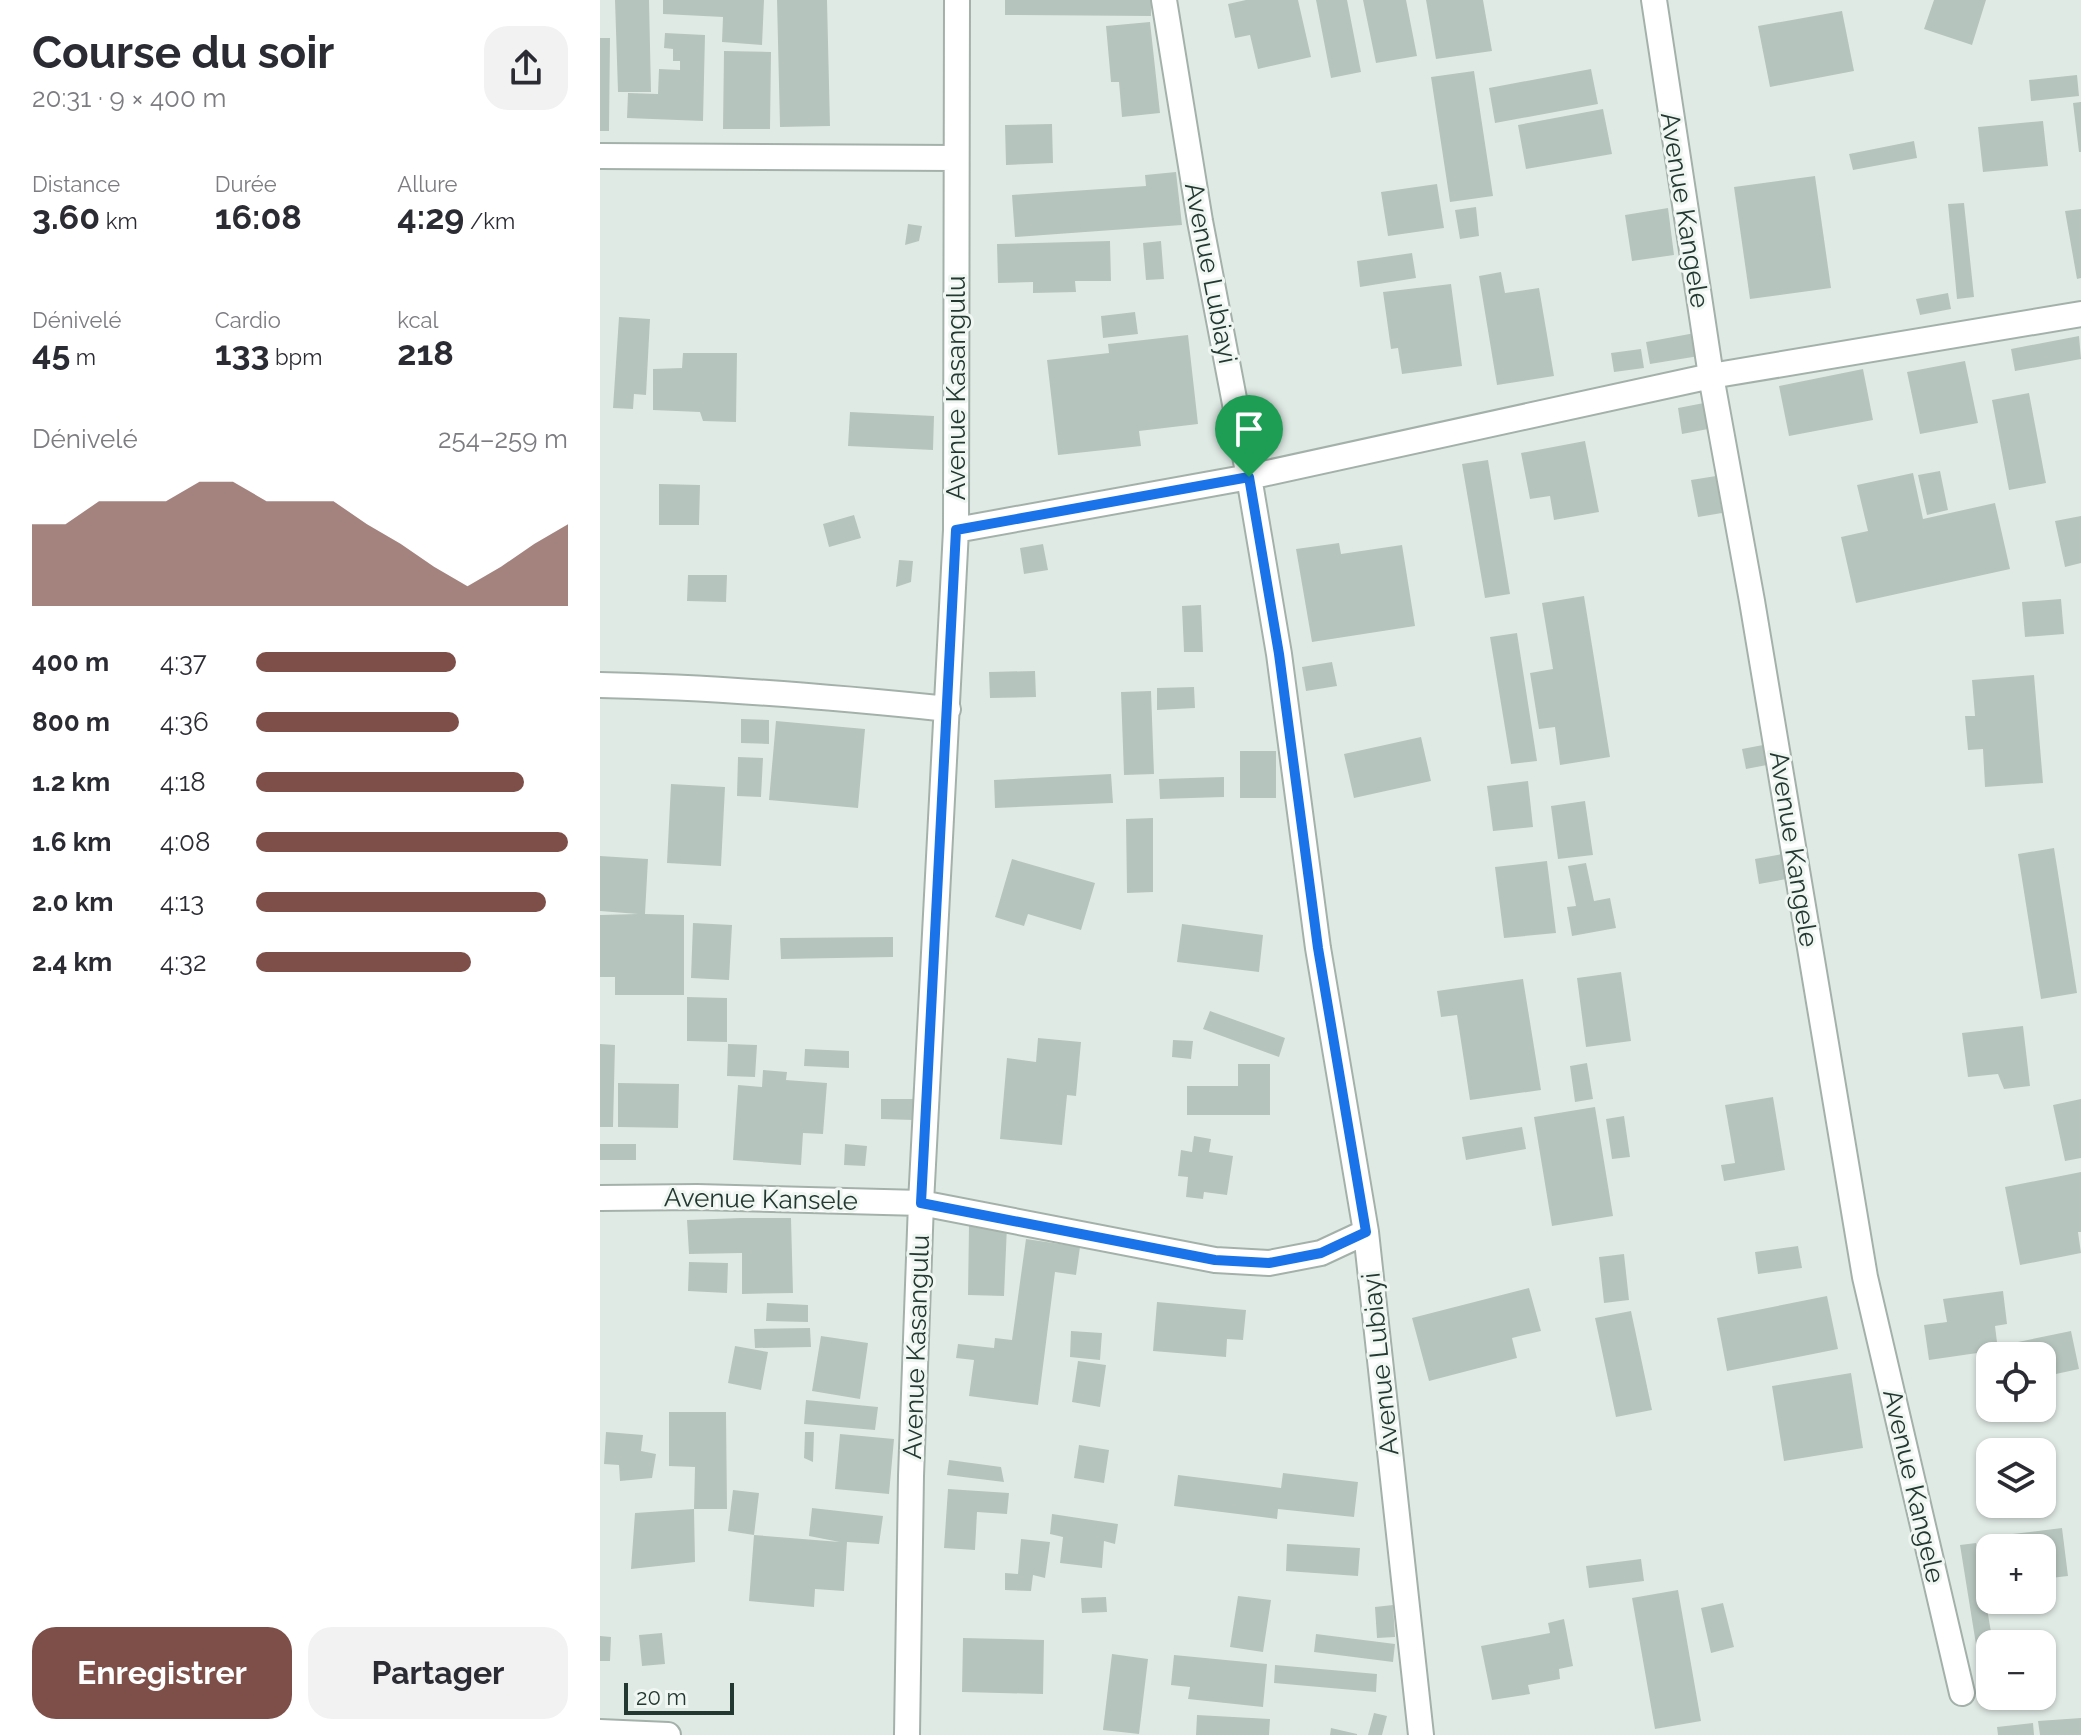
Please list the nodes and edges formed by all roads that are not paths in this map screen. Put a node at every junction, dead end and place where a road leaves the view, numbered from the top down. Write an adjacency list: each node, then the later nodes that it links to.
1 (957, 0): 5 (street, Avenue Kasangulu)
2 (1164, 0): 8 (street, Avenue Lubiayi)
3 (1654, 0): 7 (street, Avenue Kangele)
4 (600, 156): 5 (street)
5 (956, 158): 9 (street, Avenue Kasangulu)
6 (2081, 314): 7 (street)
7 (1711, 376): 8 (street); 15 (street, Avenue Kangele)
8 (1249, 477): 9 (street); 14 (street, Avenue Lubiayi)
9 (956, 530): 11 (street, Avenue Kasangulu)
10 (600, 685): 11 (street)
11 (948, 709): 13 (street, Avenue Kasangulu)
12 (600, 1198): 13 (street, Avenue Kansele)
13 (921, 1203): 14 (street, Avenue Kansele); 18 (street, Avenue Kasangulu)
14 (1366, 1232): 19 (street, Avenue Lubiayi)
15 (1962, 1693)
16 (600, 1732): 17 (street)
17 (668, 1735)
18 (907, 1735)
19 (1421, 1735)

